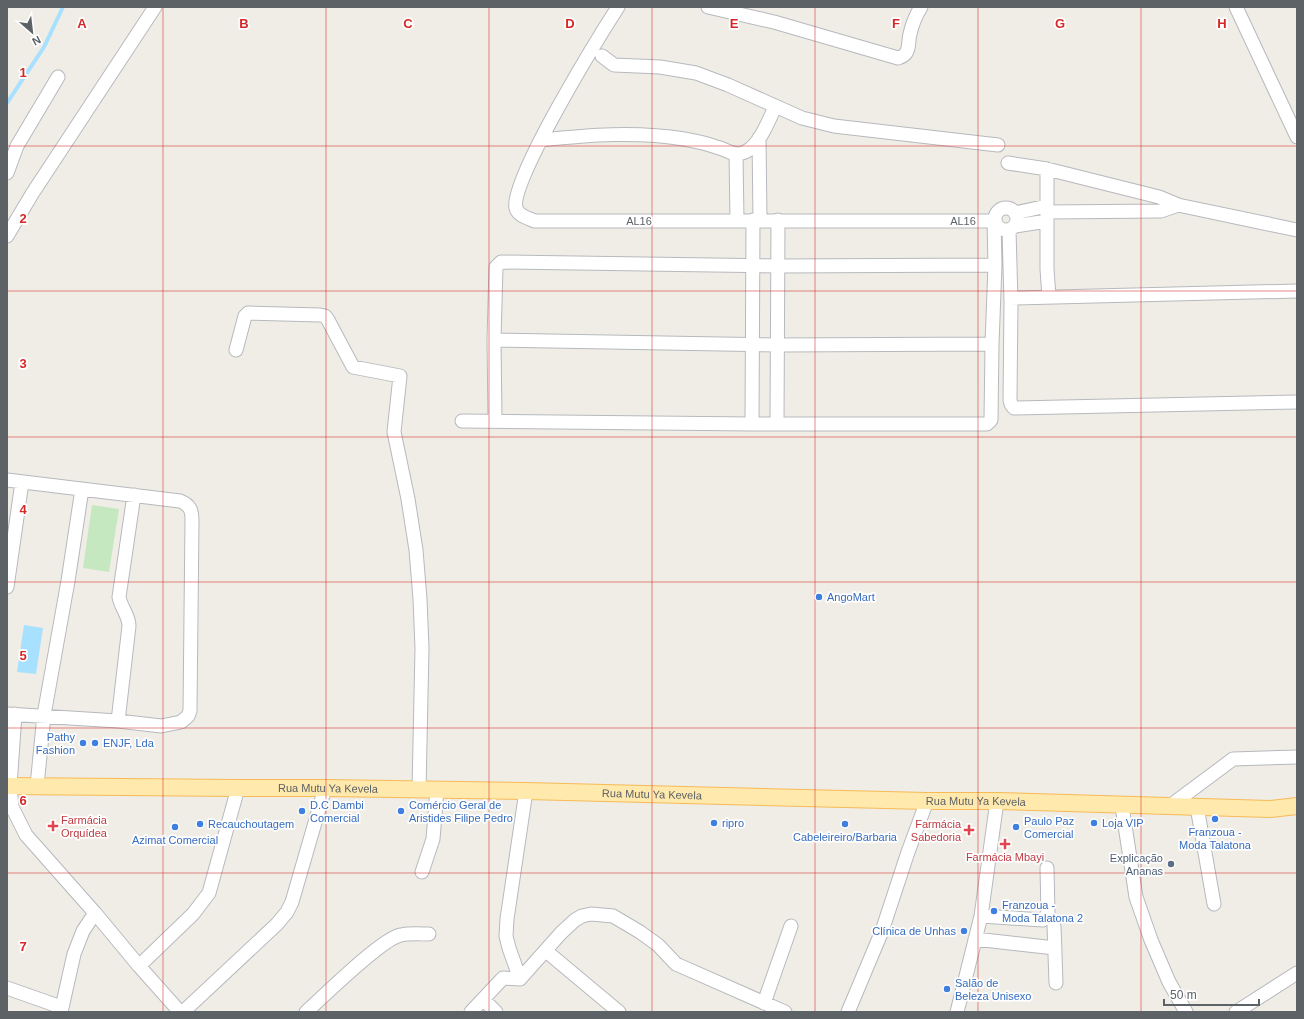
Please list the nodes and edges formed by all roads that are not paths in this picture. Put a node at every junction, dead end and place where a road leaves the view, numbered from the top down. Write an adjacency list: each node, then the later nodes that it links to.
1 (155, 7): 25 (street)
2 (618, 7): 11 (street, AL16)
3 (708, 7): 4 (street)
4 (921, 7)
5 (1236, 7): 9 (street)
6 (602, 56): 8 (street)
7 (58, 77): 16 (street)
8 (776, 107): 10 (street); 12 (street)
9 (1297, 137)
10 (759, 138): 13 (street); 20 (street)
11 (541, 140): 13 (street); 19 (street, AL16)
12 (998, 145)
13 (736, 154): 19 (street)
14 (1008, 163): 15 (street)
15 (1047, 169): 17 (street); 18 (street)
16 (7, 173)
17 (1178, 205): 18 (street); 24 (street)
18 (1047, 213): 23 (street); 30 (street)
19 (737, 220): 20 (street, AL16)
20 (756, 220): 21 (street, AL16); 27 (street)
21 (778, 220): 22 (street, AL16); 28 (street)
22 (994, 221): 23 (street); 23 (street); 26 (street)
23 (1013, 223): 31 (street)
24 (1297, 230)
25 (7, 236)
26 (995, 265): 28 (street); 33 (street)
27 (753, 266): 28 (street); 32 (street); 34 (street)
28 (778, 266): 35 (street)
29 (1297, 291): 30 (street)
30 (1048, 297): 31 (street)
31 (1011, 298): 37 (street)
32 (494, 340): 34 (street); 38 (street)
33 (992, 344): 35 (street); 41 (street)
34 (753, 345): 35 (street); 40 (street)
35 (778, 345): 41 (street)
36 (236, 350): 55 (street)
37 (1297, 402)
38 (495, 420): 39 (street); 40 (street)
39 (462, 421)
40 (752, 424): 41 (street)
41 (777, 424)
42 (7, 480): 43 (street)
43 (22, 482): 44 (street); 46 (street)
44 (82, 489): 45 (street); 48 (street)
45 (134, 495): 49 (street); 49 (street)
46 (7, 587)
47 (11, 714): 48 (street); 51 (street)
48 (44, 715): 49 (street); 52 (street)
49 (118, 721)
50 (1297, 757): 61 (street)
51 (8, 786): 52 (main road, Rua Mutu Ya Kevela); 67 (street)
52 (36, 786): 53 (main road, Rua Mutu Ya Kevela)
53 (238, 788): 54 (main road, Rua Mutu Ya Kevela); 75 (street)
54 (325, 788): 55 (main road, Rua Mutu Ya Kevela); 84 (street)
55 (419, 790): 56 (main road, Rua Mutu Ya Kevela)
56 (437, 790): 57 (main road, Rua Mutu Ya Kevela); 65 (street)
57 (526, 791): 58 (main road, Rua Mutu Ya Kevela); 77 (street)
58 (927, 801): 59 (main road, Rua Mutu Ya Kevela); 90 (street)
59 (997, 801): 60 (main road, Rua Mutu Ya Kevela); 68 (street)
60 (1122, 806): 61 (main road, Rua Mutu Ya Kevela); 92 (street)
61 (1170, 806): 63 (main road, Rua Mutu Ya Kevela)
62 (1297, 806): 63 (main road, Rua Mutu Ya Kevela)
63 (1197, 807): 66 (street)
64 (1047, 868): 68 (street)
65 (422, 872)
66 (1214, 904)
67 (95, 913): 75 (street); 82 (street)
68 (981, 916): 72 (street)
69 (791, 926): 81 (street)
70 (1054, 926): 74 (street)
71 (429, 934): 85 (street)
72 (975, 939): 74 (street); 91 (street)
73 (546, 951): 77 (street); 81 (street); 88 (street)
74 (1059, 954): 78 (street)
75 (139, 966): 83 (street)
76 (1297, 973): 93 (street)
77 (520, 979): 80 (street)
78 (1056, 983)
79 (7, 988): 82 (street)
80 (483, 999): 86 (street); 87 (street)
81 (764, 1003): 89 (street)
82 (61, 1009)
83 (180, 1012)
84 (183, 1012)
85 (306, 1012)
86 (471, 1012)
87 (496, 1012)
88 (619, 1012)
89 (785, 1012)
90 (848, 1012)
91 (957, 1012)
92 (1186, 1012)
93 (1236, 1012)

